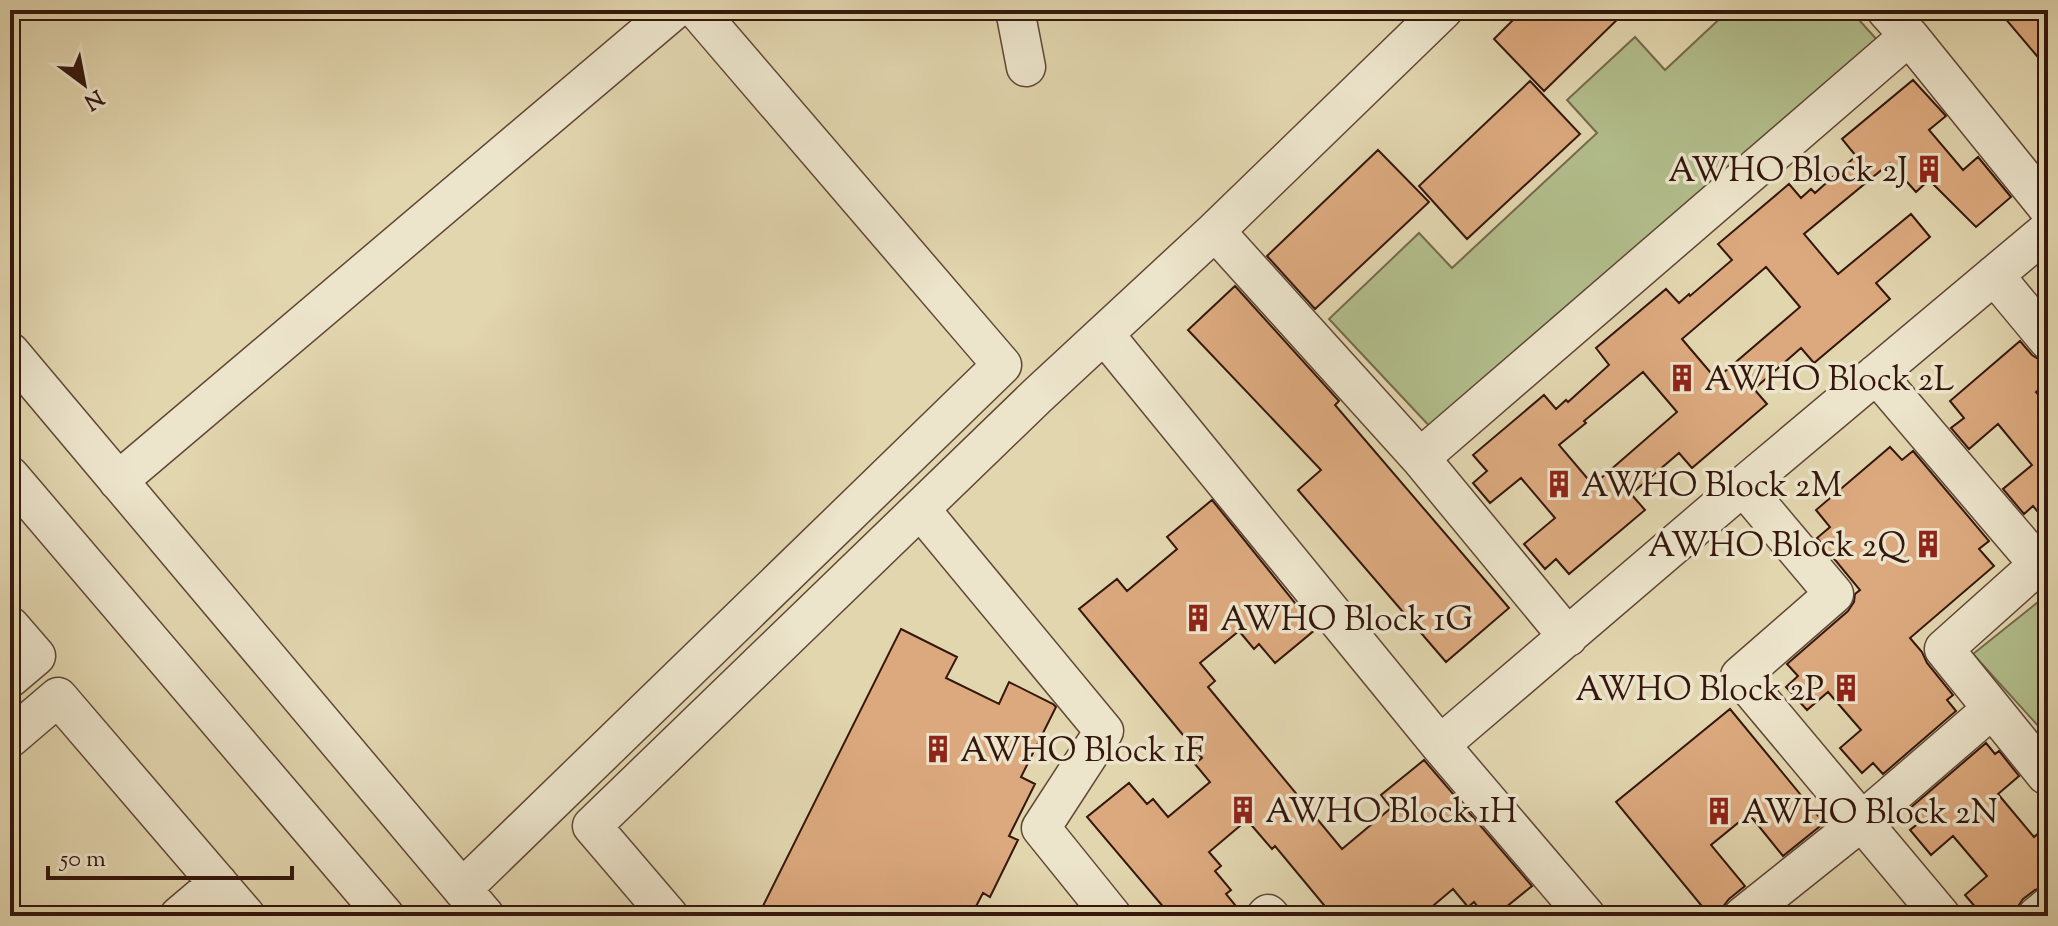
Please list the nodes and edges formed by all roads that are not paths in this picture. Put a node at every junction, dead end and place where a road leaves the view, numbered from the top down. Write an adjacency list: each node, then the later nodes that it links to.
1 (674, 10): 17 (street)
2 (697, 10): 30 (street)
3 (1015, 10): 6 (street)
4 (1443, 10): 9 (street)
5 (1898, 23): 7 (street); 15 (street)
6 (1026, 67)
7 (2048, 208)
8 (2048, 230): 10 (street)
9 (1215, 231): 11 (street); 15 (street)
10 (1994, 275): 12 (street); 14 (street)
11 (1104, 334): 19 (street); 26 (street)
12 (2048, 340)
13 (10, 352): 17 (street)
14 (1876, 374): 18 (street); 20 (street)
15 (1420, 458): 22 (street)
16 (10, 476): 34 (street)
17 (118, 481): 30 (street)
18 (1743, 486): 22 (street); 28 (street)
19 (920, 509): 35 (street); 36 (street)
20 (2043, 561): 24 (street)
21 (10, 626): 23 (street)
22 (1568, 637): 26 (street)
23 (10, 678)
24 (1992, 709): 27 (street); 28 (street)
25 (10, 738): 29 (street)
26 (1440, 745): 37 (street)
27 (2048, 774)
28 (1862, 821): 38 (street); 39 (street)
29 (218, 883): 32 (street); 33 (street)
30 (473, 902)
31 (2048, 907): 40 (street)
32 (179, 916)
33 (246, 916)
34 (385, 916)
35 (669, 916)
36 (1112, 916)
37 (1586, 916)
38 (1743, 916)
39 (1941, 916)
40 (2037, 916)

